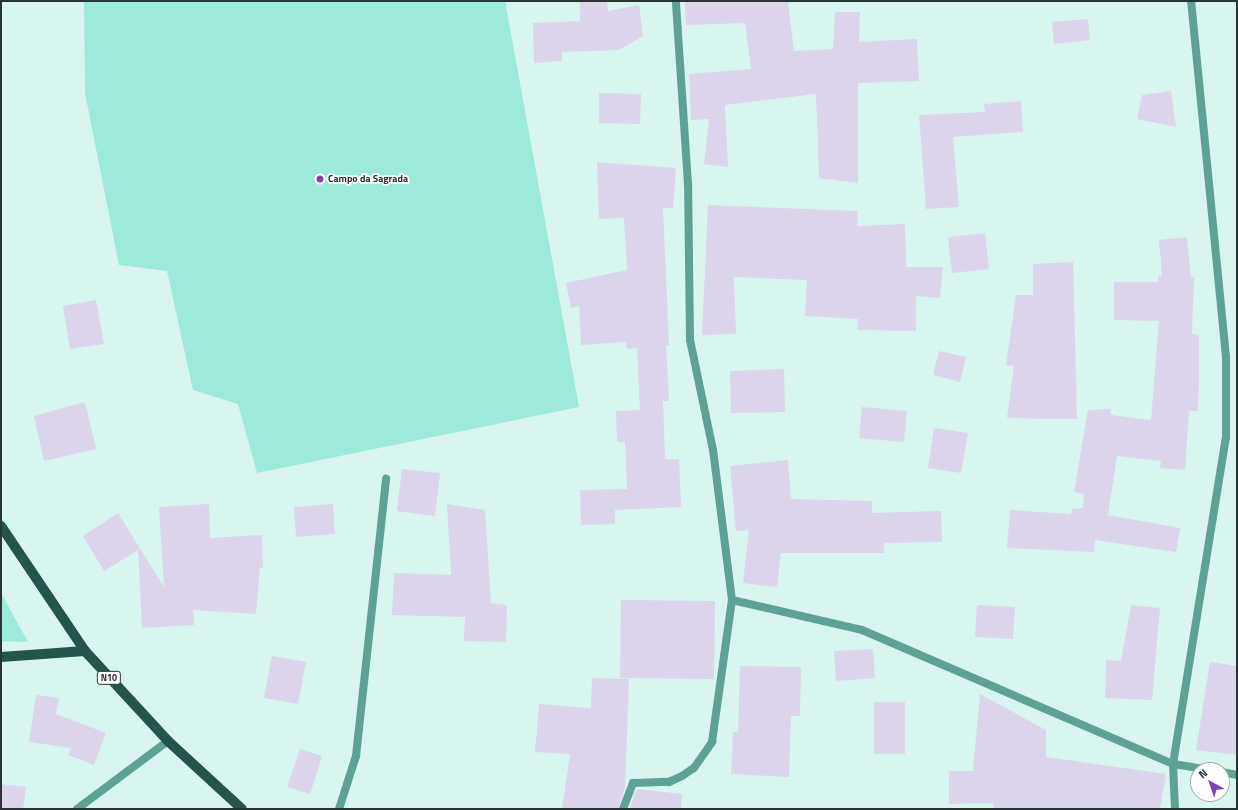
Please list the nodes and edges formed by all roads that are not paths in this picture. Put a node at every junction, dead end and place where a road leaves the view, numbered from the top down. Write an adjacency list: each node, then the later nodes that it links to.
1 (676, 1): 5 (street)
2 (1191, 1): 9 (street)
3 (386, 479): 13 (street)
4 (1, 526): 6 (main road, N10)
5 (732, 600): 9 (street); 14 (street)
6 (85, 651): 7 (main road); 8 (main road, N10)
7 (1, 658)
8 (168, 741): 11 (street); 12 (main road, N10)
9 (1173, 764): 10 (street); 15 (street)
10 (1190, 767)
11 (77, 809)
12 (242, 809)
13 (339, 809)
14 (624, 809)
15 (1175, 809)

